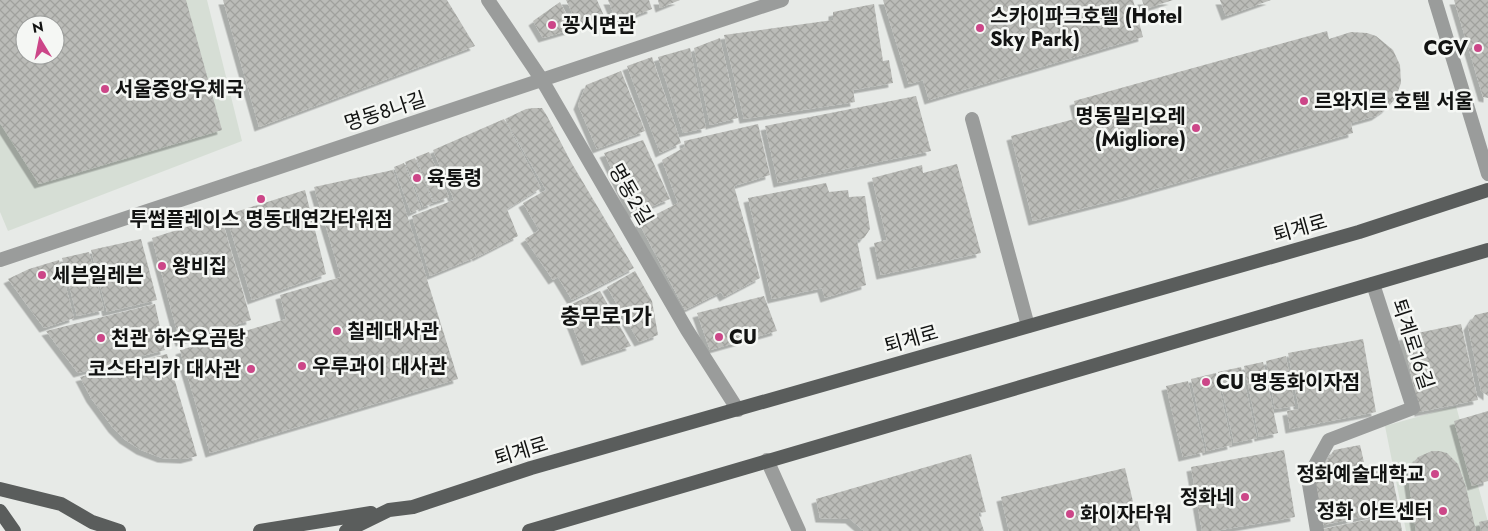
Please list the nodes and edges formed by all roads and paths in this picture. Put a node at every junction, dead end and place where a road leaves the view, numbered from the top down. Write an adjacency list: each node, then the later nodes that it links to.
1 (488, 0): 4 (street, 명동2길)
2 (782, 0): 4 (street, 명동8나길)
3 (1435, 0): 6 (street)
4 (542, 80): 9 (street, 명동8나길); 12 (street, 명동2길)
5 (972, 119): 11 (street)
6 (1488, 174)
7 (1488, 190): 11 (main road, 퇴계로)
8 (1488, 250): 10 (main road)
9 (0, 260)
10 (1373, 284): 13 (main road); 23 (street, 퇴계로16길)
11 (1028, 326): 12 (main road, 퇴계로)
12 (738, 410): 15 (main road, 퇴계로)
13 (767, 460): 21 (main road); 22 (street)
14 (0, 489): 18 (main road)
15 (389, 510): 19 (main road); 20 (main road, 퇴계로)
16 (0, 511): 17 (main road)
17 (14, 531)
18 (119, 531)
19 (260, 531)
20 (346, 531)
21 (529, 531)
22 (798, 531)
23 (1317, 531)

